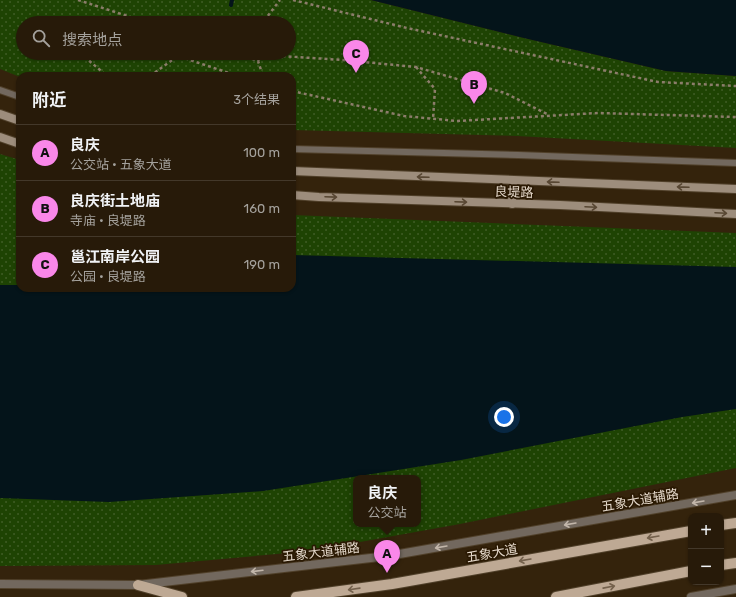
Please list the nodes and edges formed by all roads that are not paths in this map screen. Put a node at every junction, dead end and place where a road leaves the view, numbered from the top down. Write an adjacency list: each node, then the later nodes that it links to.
1 (0, 90): 2 (lane)
2 (16, 96)
3 (0, 114): 4 (main road)
4 (16, 120)
5 (0, 136): 6 (main road)
6 (16, 142)
7 (296, 149): 8 (lane)
8 (736, 163)
9 (296, 171): 10 (main road, 良堤路, one-way to 9)
10 (513, 181): 11 (main road, 良堤路, one-way to 10); 13 (main road)
11 (736, 189)
12 (296, 195): 13 (main road, 良堤路, one-way to 13)
13 (512, 204): 14 (main road, 良堤路, one-way to 14)
14 (736, 214)
15 (736, 495): 23 (street, 五象大道辅路, one-way to 23)
16 (736, 523): 17 (main road)
17 (724, 525)
18 (688, 532): 26 (main road, 五象大道, one-way to 26)
19 (736, 563): 20 (main road)
20 (724, 565)
21 (688, 572): 27 (main road, one-way to 21)
22 (0, 584): 23 (street, 五象大道辅路)
23 (138, 585): 25 (main road)
24 (736, 589): 28 (street)
25 (182, 597)
26 (296, 597)
27 (556, 597)
28 (691, 597)

